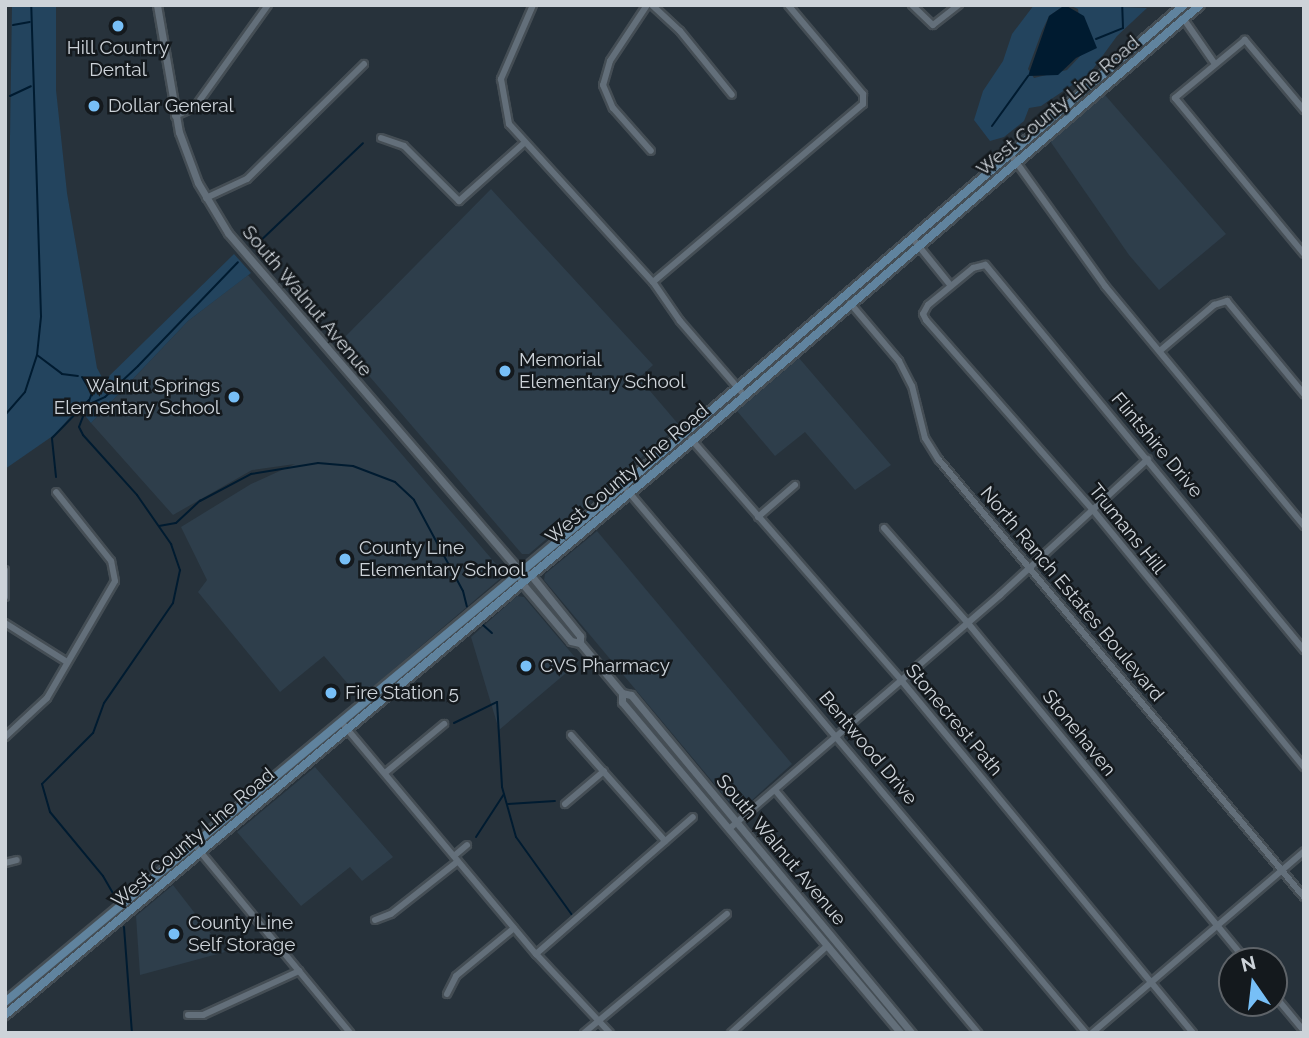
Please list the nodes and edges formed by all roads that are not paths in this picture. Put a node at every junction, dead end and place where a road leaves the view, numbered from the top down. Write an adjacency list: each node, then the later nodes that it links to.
1 (157, 5): 15 (street, South Walnut Avenue)
2 (268, 5): 15 (street)
3 (533, 5): 17 (street)
4 (649, 5): 13 (street); 18 (street)
5 (788, 5): 24 (street)
6 (912, 5): 7 (street)
7 (959, 5)
8 (1200, 5): 10 (main road, West County Line Road)
9 (1181, 8): 10 (street); 19 (main road, West County Line Road)
10 (1184, 19): 12 (street); 19 (main road, West County Line Road)
11 (365, 64): 20 (street)
12 (1215, 64): 14 (street); 23 (street)
13 (732, 95)
14 (1304, 110)
15 (175, 116): 20 (street, South Walnut Avenue)
16 (381, 138): 17 (street)
17 (524, 143): 24 (street)
18 (651, 151)
19 (1014, 159): 21 (main road, West County Line Road); 22 (main road, West County Line Road); 28 (street)
20 (206, 198): 44 (street, South Walnut Avenue)
21 (913, 239): 22 (street); 26 (main road, West County Line Road)
22 (919, 246): 25 (street); 27 (main road, West County Line Road)
23 (1304, 254)
24 (653, 282): 29 (street)
25 (951, 286): 34 (street, Flintshire Drive); 38 (street, Trumans Hill)
26 (844, 297): 27 (street, North Ranch Estates Boulevard); 29 (main road, West County Line Road)
27 (851, 305): 31 (main road, West County Line Road); 42 (street, North Ranch Estates Boulevard)
28 (1161, 350): 30 (street); 40 (street)
29 (738, 387): 31 (street); 32 (main road, West County Line Road)
30 (1304, 394)
31 (745, 396): 33 (main road, West County Line Road)
32 (685, 432): 33 (street, Stonecrest Path); 36 (main road, West County Line Road)
33 (692, 441): 36 (main road, West County Line Road); 39 (street, Stonecrest Path)
34 (1149, 459): 38 (street); 51 (street, Flintshire Drive)
35 (794, 485): 39 (street)
36 (627, 489): 44 (main road, West County Line Road); 45 (main road, West County Line Road); 58 (street, Bentwood Drive)
37 (56, 492): 52 (street)
38 (1092, 509): 42 (street); 60 (street, Trumans Hill)
39 (758, 517): 53 (street, Stonecrest Path)
40 (1304, 526)
41 (884, 528): 48 (street, Stonehaven)
42 (1032, 566): 48 (street); 76 (street, North Ranch Estates Boulevard)
43 (5, 570): 47 (street)
44 (521, 572): 45 (street); 46 (street); 56 (main road, West County Line Road)
45 (530, 574): 46 (main road, West County Line Road); 50 (street, South Walnut Avenue)
46 (521, 582): 50 (street, South Walnut Avenue); 56 (main road, West County Line Road)
47 (5, 597)
48 (968, 622): 53 (street); 81 (street, Stonehaven)
49 (5, 623): 52 (street)
50 (580, 643): 54 (street, South Walnut Avenue)
51 (1304, 650)
52 (67, 662): 59 (street)
53 (901, 680): 58 (street); 87 (street, Stonecrest Path)
54 (622, 693): 66 (street, South Walnut Avenue); 67 (street, South Walnut Avenue)
55 (444, 724): 62 (street)
56 (345, 726): 62 (street); 69 (main road, West County Line Road); 72 (main road, West County Line Road)
57 (571, 734): 61 (street)
58 (837, 735): 63 (street); 102 (street, Bentwood Drive)
59 (5, 737)
60 (1304, 766)
61 (604, 771): 64 (street); 68 (street)
62 (385, 773): 73 (street)
63 (775, 790): 66 (street); 101 (street)
64 (565, 804)
65 (693, 817): 68 (street)
66 (737, 822): 67 (street); 100 (street, South Walnut Avenue)
67 (729, 829): 83 (street, South Walnut Avenue)
68 (665, 841): 85 (street)
69 (194, 845): 72 (street); 78 (main road, West County Line Road)
70 (467, 845): 73 (street)
71 (1304, 851): 76 (street)
72 (201, 853): 78 (main road, West County Line Road); 86 (street)
73 (456, 858): 80 (street); 82 (street)
74 (17, 860): 75 (street)
75 (5, 863)
76 (1282, 870): 77 (street, North Ranch Estates Boulevard); 81 (street)
77 (1304, 897)
78 (136, 899): 89 (main road, West County Line Road); 91 (main road, West County Line Road)
79 (727, 914): 93 (street)
80 (375, 920)
81 (1216, 925): 84 (street, Stonehaven); 87 (street)
82 (514, 928): 85 (street); 88 (street)
83 (827, 946): 98 (street); 99 (street, South Walnut Avenue)
84 (1234, 947)
85 (536, 954): 93 (street)
86 (299, 971): 92 (street); 95 (street)
87 (1150, 979): 103 (street); 104 (street, Stonecrest Path)
88 (447, 994)
89 (5, 1002)
90 (1288, 1012): 94 (street)
91 (5, 1015)
92 (188, 1015)
93 (601, 1020): 96 (street); 97 (street)
94 (1304, 1031)
95 (350, 1033)
96 (584, 1033)
97 (610, 1033)
98 (731, 1033)
99 (901, 1033)
100 (912, 1033)
101 (978, 1033)
102 (1086, 1033)
103 (1091, 1033)
104 (1193, 1033)

